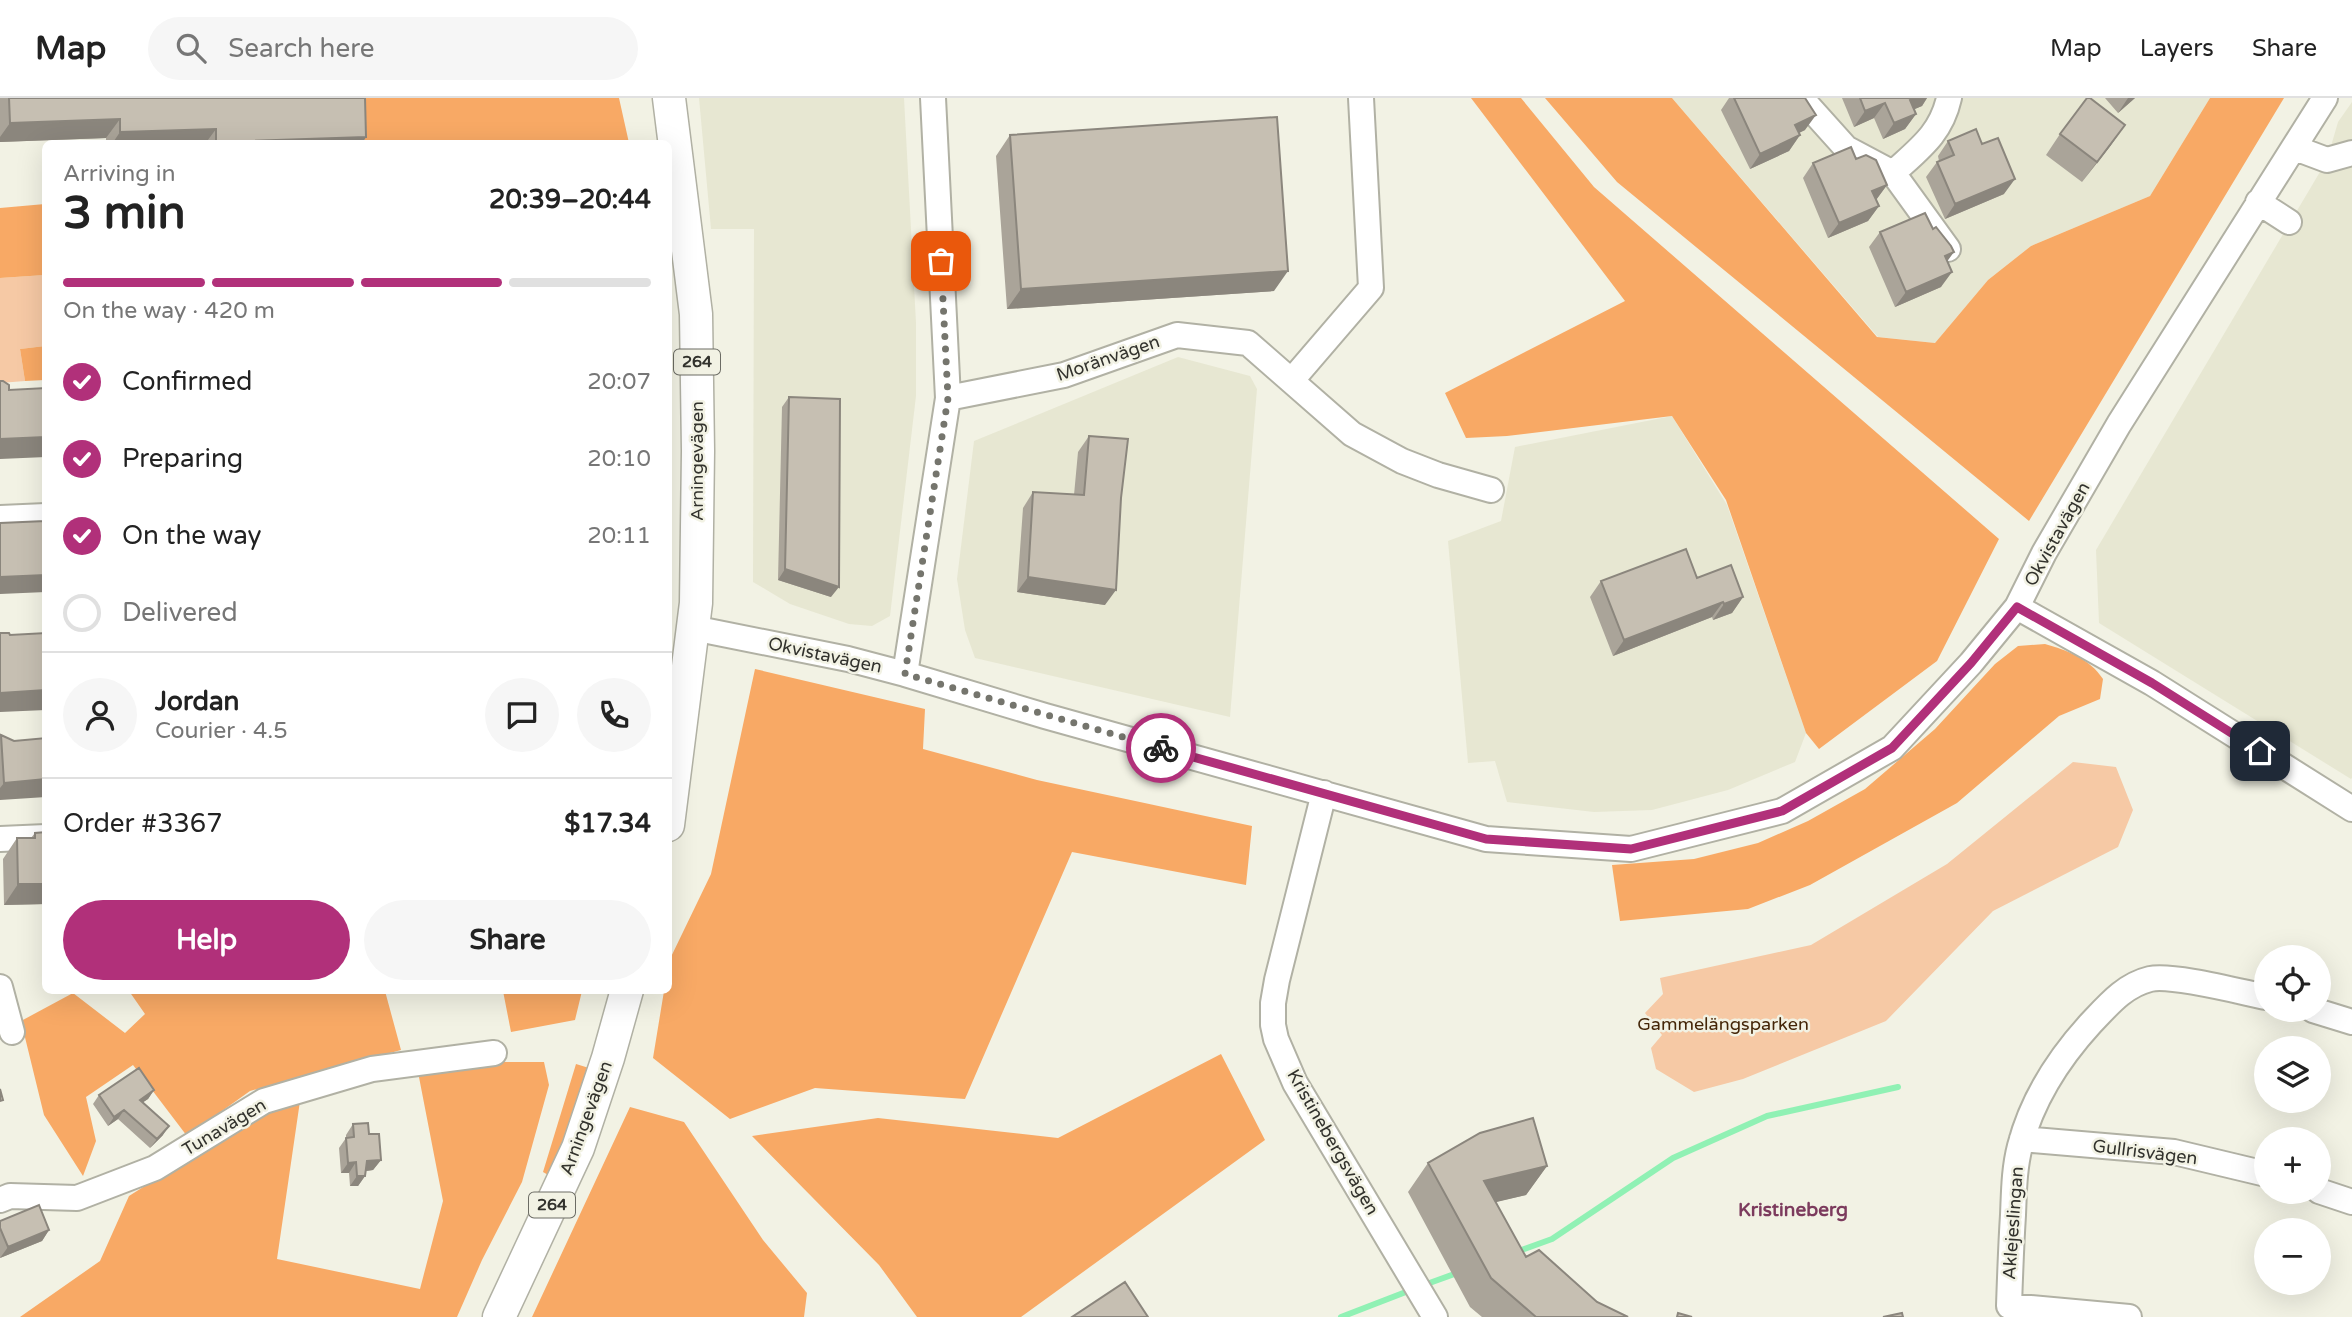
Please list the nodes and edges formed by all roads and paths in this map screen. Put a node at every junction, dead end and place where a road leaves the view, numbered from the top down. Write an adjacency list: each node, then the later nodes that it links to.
1 (668, 98): 21 (main road, Arningevägen / 264)
2 (933, 98): 14 (street)
3 (1361, 98): 13 (street)
4 (1801, 98): 9 (street)
5 (1949, 98): 9 (street)
6 (2325, 98): 7 (street, Okvistavägen)
7 (2295, 148): 8 (street); 10 (street, Okvistavägen)
8 (2352, 153)
9 (1893, 173): 12 (street)
10 (2258, 202): 11 (street); 20 (street, Okvistavägen)
11 (2290, 222)
12 (1948, 249)
13 (1292, 380): 14 (street, Moränvägen); 15 (street, Moränvägen)
14 (948, 398): 22 (street)
15 (1491, 490)
16 (42, 516): 17 (street)
17 (0, 518)
18 (42, 529): 19 (street)
19 (0, 531)
20 (2017, 607): 24 (street, Okvistavägen); 25 (street)
21 (693, 628): 22 (street, Okvistavägen); 23 (main road, Arningevägen / 264)
22 (905, 674): 24 (street, Okvistavägen)
23 (672, 793)
24 (1324, 793): 42 (street, Kristinebergsvägen)
25 (2352, 809)
26 (42, 837): 27 (street)
27 (0, 839)
28 (0, 987): 33 (street)
29 (626, 994): 41 (main road, Arningevägen / 264)
30 (2254, 995): 35 (street, Aklejeslingan)
31 (2331, 1016): 32 (street)
32 (2352, 1022)
33 (12, 1032)
34 (494, 1053): 38 (street, Tunavägen)
35 (2022, 1139): 36 (street, Gullrisvägen); 40 (street, Aklejeslingan)
36 (2254, 1171)
37 (2331, 1195): 39 (street)
38 (0, 1200)
39 (2352, 1202)
40 (2007, 1312): 43 (street, Aklejeslingan)
41 (499, 1317)
42 (1435, 1317)
43 (2129, 1317)

